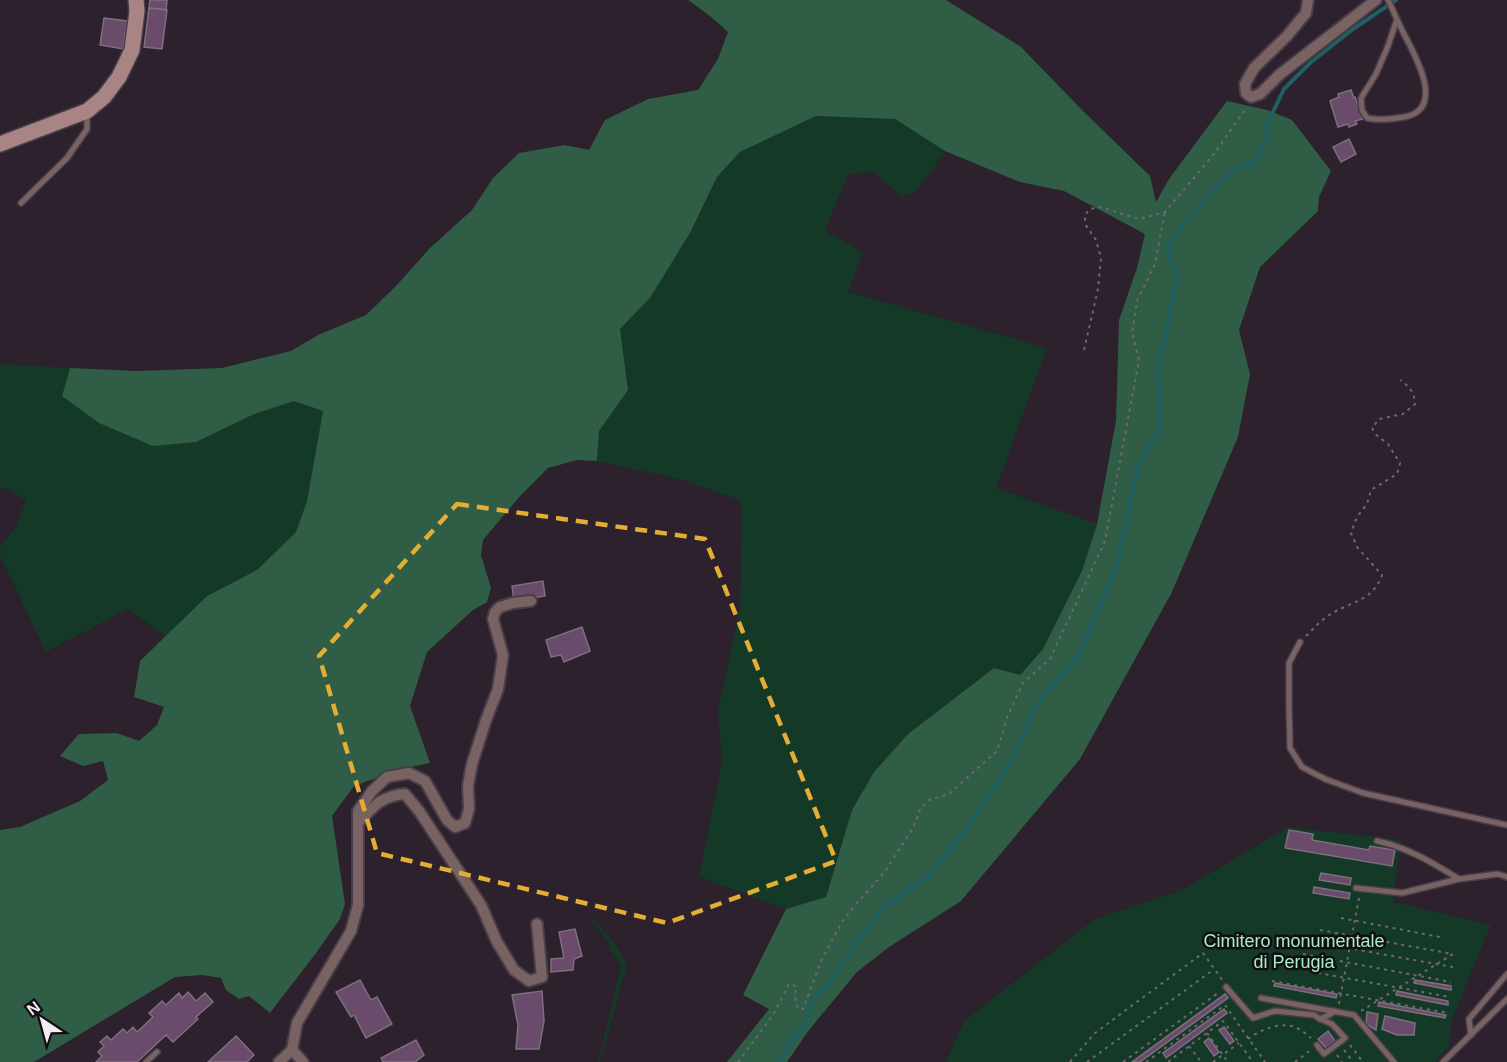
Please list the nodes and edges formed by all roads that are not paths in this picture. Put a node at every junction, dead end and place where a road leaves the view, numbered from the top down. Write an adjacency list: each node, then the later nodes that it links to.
1 (136, 0): 6 (street)
2 (1308, 0): 3 (street)
3 (1376, 0)
4 (1388, 0): 5 (lane)
5 (1397, 19): 5 (lane)
6 (87, 111): 7 (street); 8 (lane)
7 (0, 144)
8 (21, 203)
9 (531, 601): 11 (street)
10 (1300, 642): 12 (lane)
11 (358, 823): 17 (street); 26 (street)
12 (1507, 825)
13 (1377, 841): 15 (lane)
14 (1507, 877): 15 (lane)
15 (1459, 879): 16 (lane)
16 (1359, 889)
17 (537, 924)
18 (1507, 974): 24 (lane)
19 (1226, 987): 23 (lane)
20 (1261, 998): 22 (lane)
21 (1507, 999): 24 (lane)
22 (1336, 1011): 23 (lane); 31 (lane)
23 (1320, 1019): 25 (lane)
24 (1471, 1035): 32 (lane)
25 (1317, 1045)
26 (292, 1050): 29 (street); 30 (street)
27 (157, 1052): 28 (lane)
28 (146, 1062)
29 (279, 1062)
30 (303, 1062)
31 (1394, 1062)
32 (1443, 1062)

